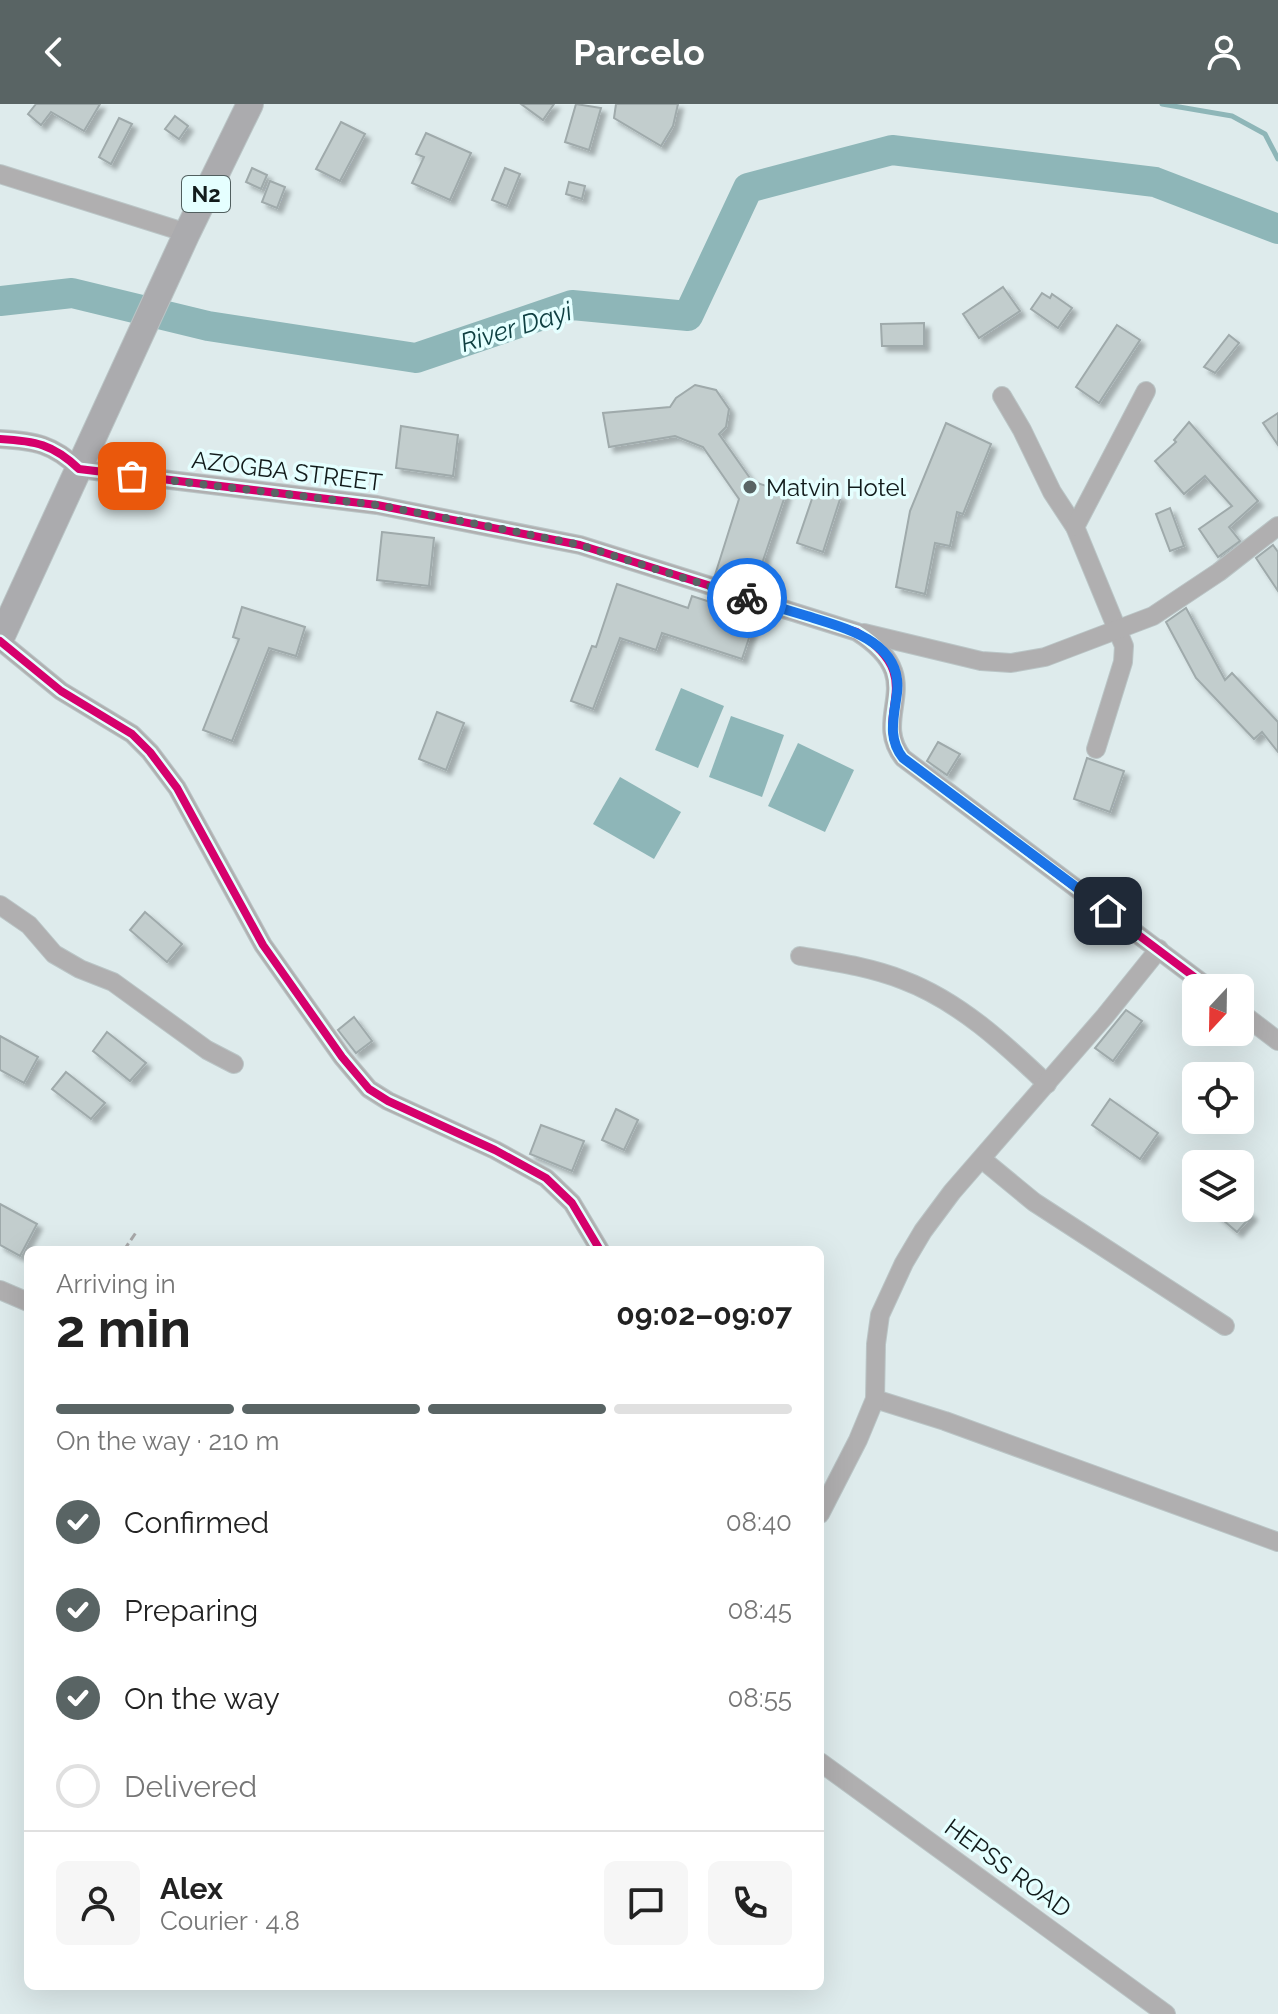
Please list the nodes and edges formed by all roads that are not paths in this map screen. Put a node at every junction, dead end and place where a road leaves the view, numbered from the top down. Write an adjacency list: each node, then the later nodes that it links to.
1 (250, 104): 3 (highway, N2)
2 (0, 174): 3 (street)
3 (187, 233): 7 (highway, N2)
4 (1146, 391): 9 (street)
5 (1002, 396): 9 (street)
6 (0, 439): 7 (street)
7 (79, 469): 11 (street, AZOGBA STREET); 12 (highway, N2)
8 (1278, 526): 10 (street)
9 (1075, 527): 10 (street)
10 (1118, 630): 11 (street); 13 (street)
11 (857, 632): 15 (street, AZOGBA STREET)
12 (0, 640): 23 (street)
13 (1096, 749)
14 (0, 905): 20 (street)
15 (1159, 949): 17 (street, AZOGBA STREET); 21 (street)
16 (800, 956): 21 (street)
17 (1191, 974)
18 (1254, 1023): 19 (street)
19 (1278, 1041)
20 (234, 1064)
21 (1047, 1084): 22 (street)
22 (983, 1160): 26 (street); 27 (street)
23 (598, 1246)
24 (0, 1290): 25 (street)
25 (24, 1300)
26 (1225, 1326)
27 (875, 1399): 28 (street); 29 (street)
28 (824, 1506)
29 (1278, 1542)
30 (824, 1765): 31 (street, HEPSS ROAD)
31 (1166, 2014)

